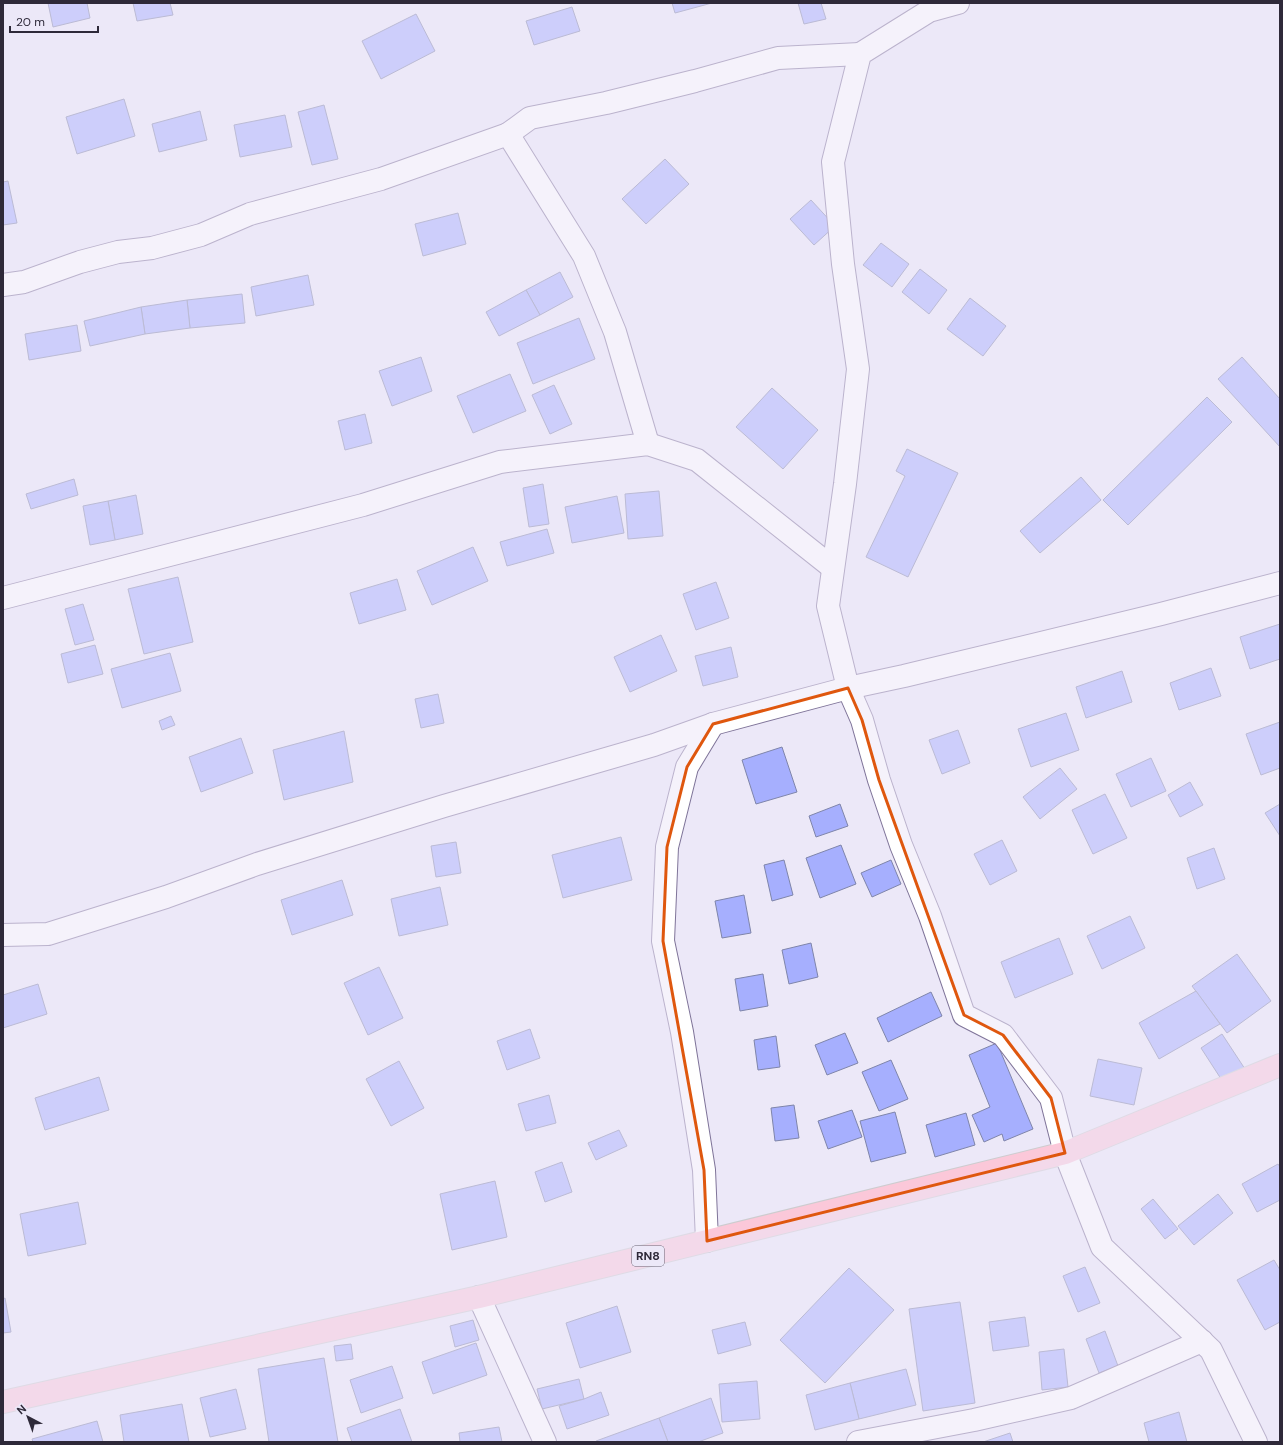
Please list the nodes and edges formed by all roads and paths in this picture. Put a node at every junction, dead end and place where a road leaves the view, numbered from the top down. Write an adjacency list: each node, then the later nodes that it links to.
1 (958, 3): 2 (street)
2 (860, 54): 3 (street); 6 (street)
3 (508, 134): 4 (street); 5 (street)
4 (3, 286)
5 (648, 444): 6 (street); 8 (street)
6 (833, 568): 9 (street)
7 (1280, 583): 9 (street)
8 (3, 598)
9 (848, 688): 10 (street); 13 (street)
10 (713, 724): 11 (street); 14 (street)
11 (3, 935)
12 (1280, 1065): 13 (main road, RN8)
13 (1065, 1153): 14 (main road, RN8); 16 (street)
14 (707, 1241): 15 (main road, RN8)
15 (479, 1297): 17 (main road, RN8); 18 (street)
16 (1202, 1341): 19 (street); 20 (street)
17 (3, 1402)
18 (545, 1442)
19 (858, 1442)
20 (1256, 1442)

